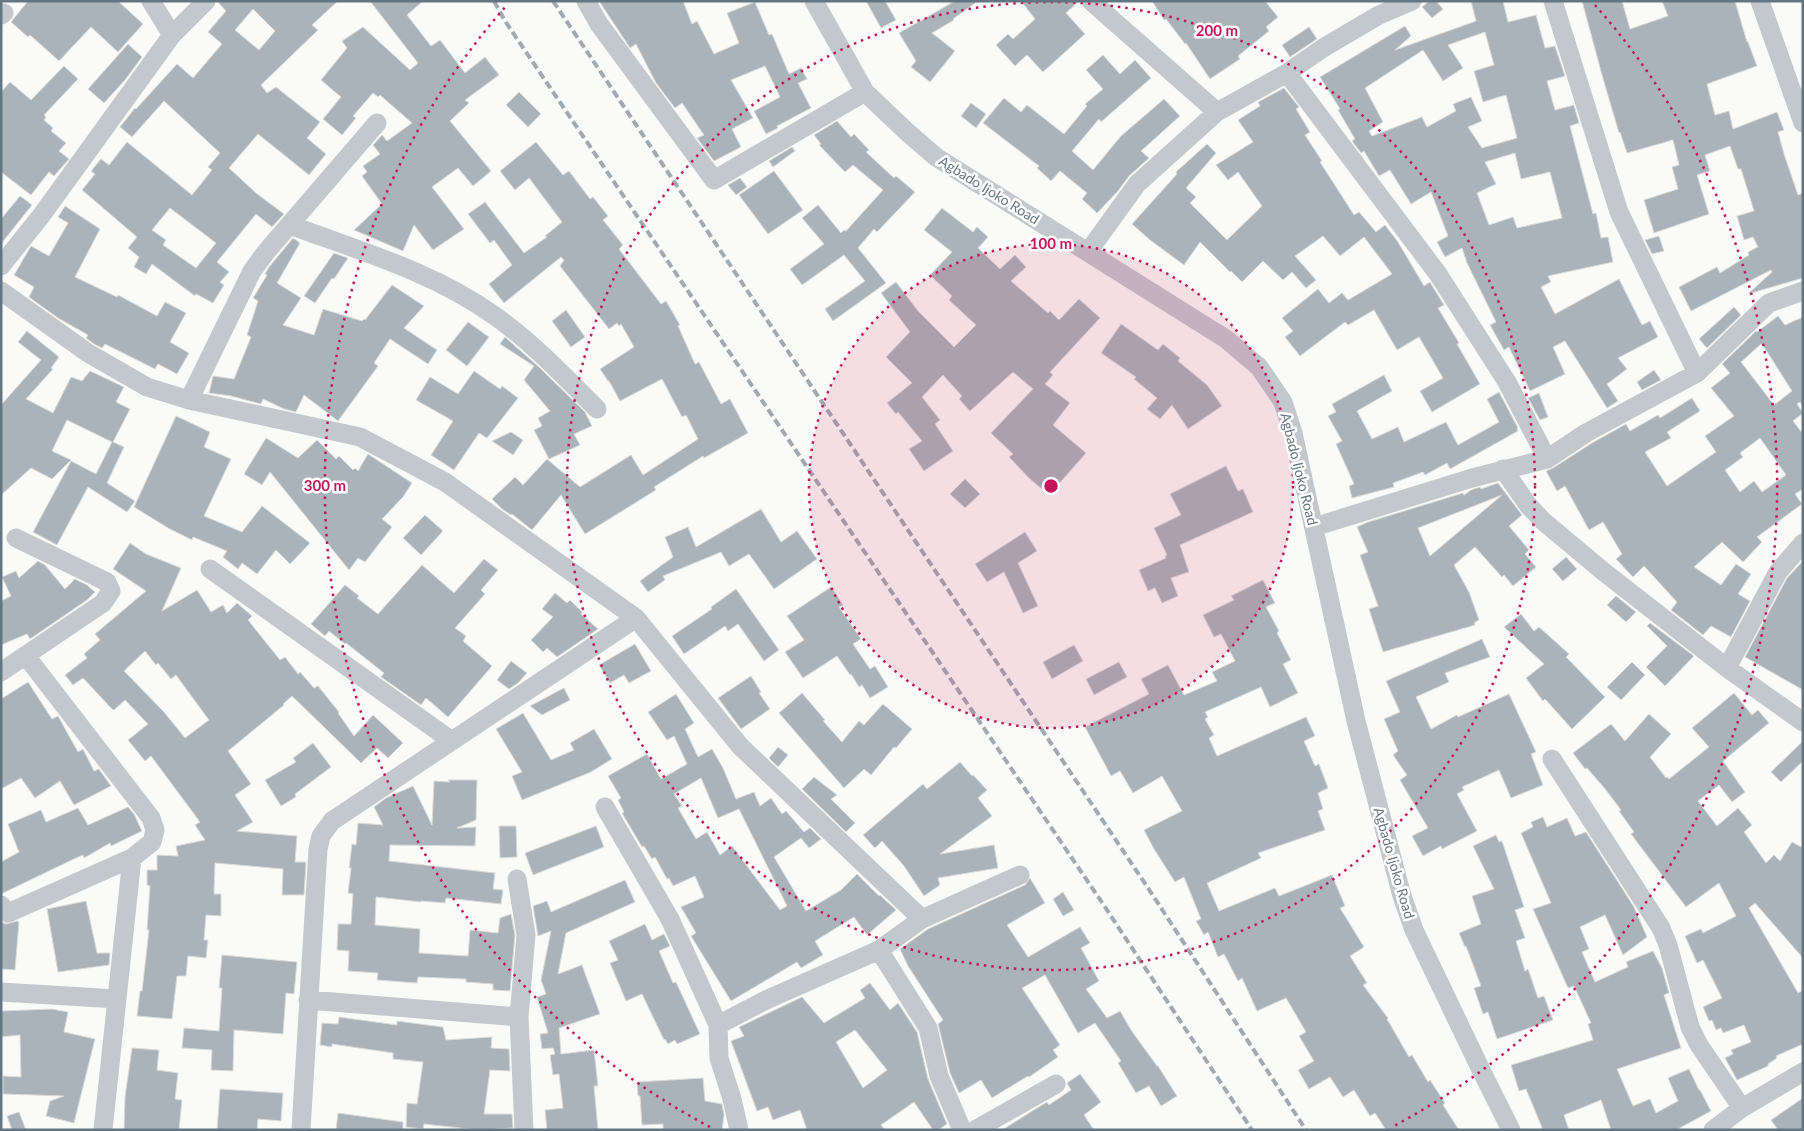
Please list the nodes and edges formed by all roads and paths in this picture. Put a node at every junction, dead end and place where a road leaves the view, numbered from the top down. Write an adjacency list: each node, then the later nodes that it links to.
1 (150, 1): 9 (street)
2 (206, 1): 9 (street)
3 (586, 1): 11 (street)
4 (814, 1): 11 (street, Agbado Ijoko Road)
5 (1091, 1): 12 (street)
6 (1412, 1): 10 (street)
7 (1553, 1): 20 (street)
8 (1760, 1): 14 (street)
9 (172, 35): 17 (street)
10 (1287, 73): 12 (street); 23 (street)
11 (865, 92): 16 (street, Agbado Ijoko Road)
12 (1217, 112): 16 (street)
13 (377, 123): 15 (street)
14 (1803, 123)
15 (290, 225): 21 (street); 22 (street)
16 (1088, 252): 25 (street, Agbado Ijoko Road)
17 (1, 266)
18 (1, 290): 21 (street)
19 (1803, 291): 20 (street)
20 (1697, 373): 23 (street)
21 (189, 400): 29 (street)
22 (597, 408)
23 (1547, 459): 24 (street)
24 (1503, 469): 25 (street); 31 (street)
25 (1314, 527): 57 (street, Agbado Ijoko Road)
26 (16, 538): 30 (street)
27 (1803, 543): 31 (street)
28 (210, 569): 34 (street)
29 (636, 618): 34 (street); 41 (street)
30 (26, 656): 32 (street); 37 (street)
31 (1727, 668): 33 (street)
32 (1, 672)
33 (1803, 722)
34 (452, 742): 45 (street)
35 (1552, 759): 50 (street)
36 (605, 807): 47 (street)
37 (132, 858): 40 (street); 44 (street)
38 (1020, 874): 41 (street)
39 (518, 879): 46 (street)
40 (1, 906)
41 (922, 919): 42 (street)
42 (879, 950): 47 (street); 55 (street)
43 (1, 992): 44 (street)
44 (117, 999): 51 (street)
45 (308, 1000): 46 (street); 52 (street)
46 (518, 1018): 53 (street)
47 (718, 1025): 54 (street)
48 (1803, 1072): 50 (street)
49 (1056, 1084): 56 (street)
50 (1742, 1108): 58 (street)
51 (103, 1130)
52 (301, 1130)
53 (524, 1130)
54 (739, 1130)
55 (962, 1130)
56 (975, 1130)
57 (1511, 1130)
58 (1713, 1130)

